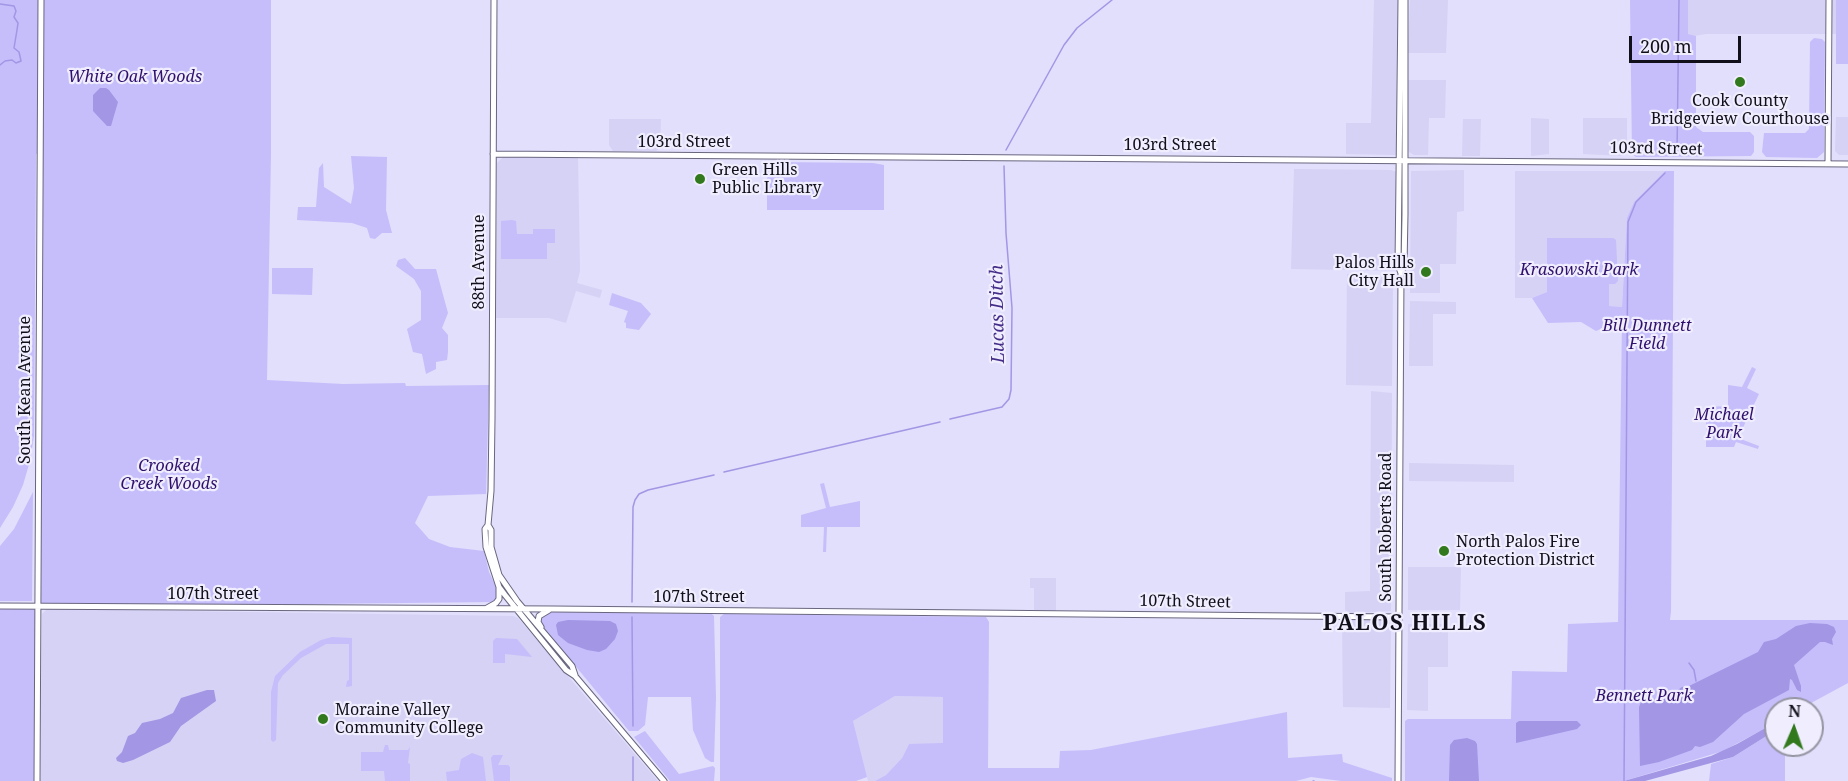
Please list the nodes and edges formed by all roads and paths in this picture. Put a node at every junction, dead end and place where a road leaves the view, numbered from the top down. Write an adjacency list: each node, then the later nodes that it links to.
1 (41, 0): 13 (street, South Kean Avenue)
2 (494, 0): 6 (street, 88th Avenue)
3 (1401, 0): 7 (street, South Roberts Road)
4 (1406, 0): 7 (street, South Roberts Road)
5 (1830, 0): 8 (street)
6 (493, 154): 7 (street, 103rd Street); 10 (street, 88th Avenue)
7 (1402, 160): 8 (street, 103rd Street); 17 (street, South Roberts Road)
8 (1828, 164): 9 (street, 103rd Street)
9 (1848, 164)
10 (488, 525): 11 (street, 88th Avenue); 15 (street, 88th Avenue)
11 (499, 586): 14 (street); 15 (street, 88th Avenue)
12 (0, 606): 13 (street, 107th Street)
13 (38, 606): 14 (street, 107th Street); 20 (street, South Kean Avenue)
14 (485, 609): 15 (street, 107th Street)
15 (520, 609): 16 (street, 107th Street); 18 (street, 88th Avenue); 19 (street)
16 (553, 609): 17 (street, 107th Street); 18 (street)
17 (1399, 617): 22 (street, South Roberts Road)
18 (542, 632): 19 (street, 88th Avenue)
19 (575, 676): 21 (street)
20 (37, 781)
21 (664, 781)
22 (1398, 781)

